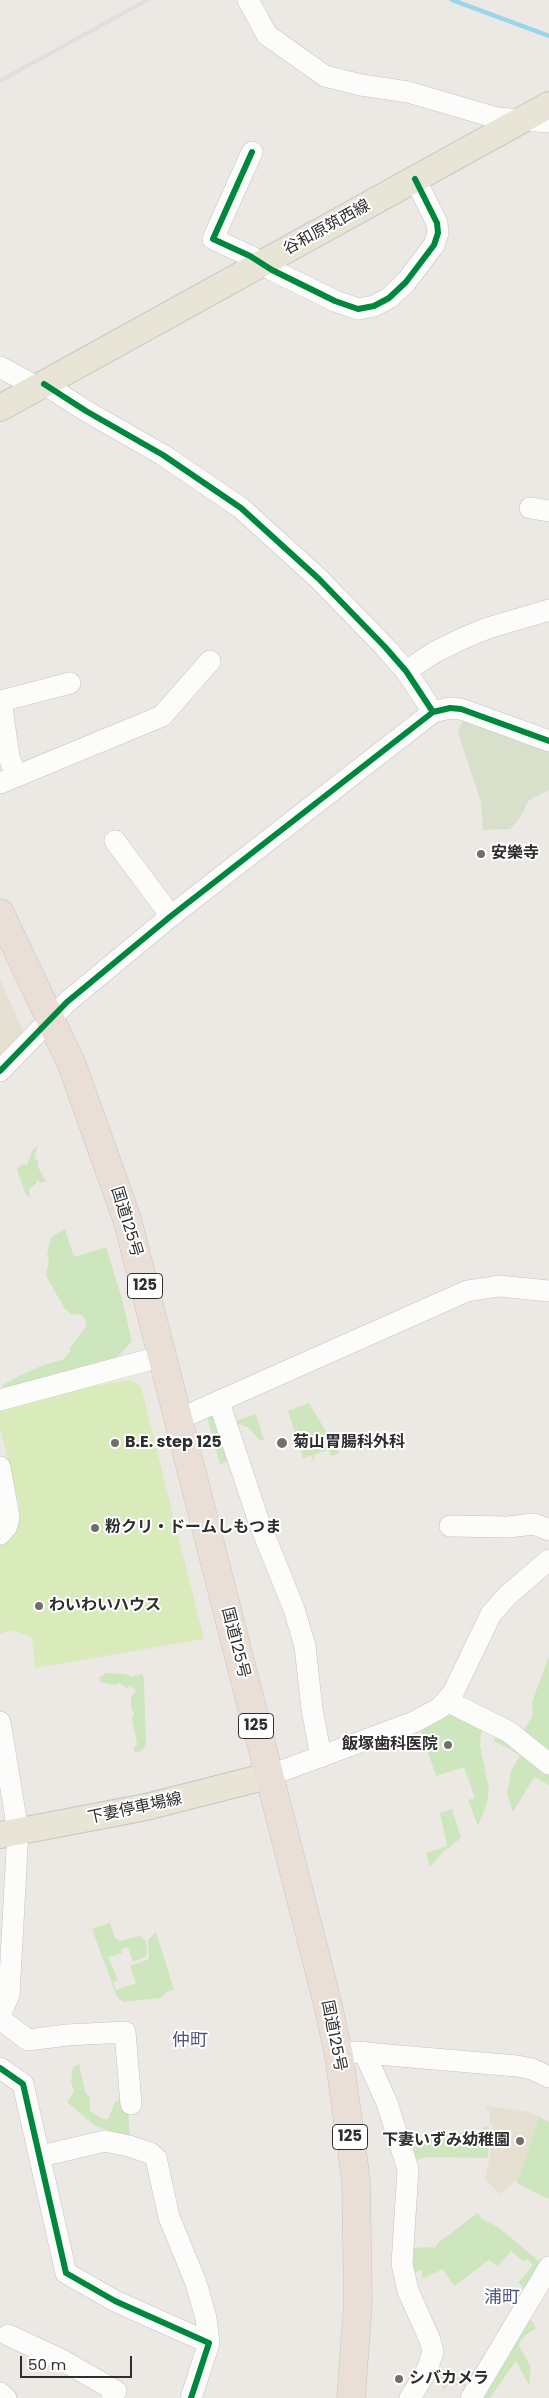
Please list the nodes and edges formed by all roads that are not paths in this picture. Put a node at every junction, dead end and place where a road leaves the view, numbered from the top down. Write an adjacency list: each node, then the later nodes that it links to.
1 (248, 0): 3 (street)
2 (549, 105): 3 (main road, 谷和原筑西線)
3 (520, 121): 4 (street); 6 (main road, 谷和原筑西線)
4 (549, 122)
5 (252, 152): 7 (street)
6 (415, 179): 7 (main road, 谷和原筑西線); 7 (street)
7 (262, 263): 9 (main road, 谷和原筑西線)
8 (0, 367): 9 (street)
9 (41, 386): 10 (main road, 谷和原筑西線); 13 (street)
10 (0, 408)
11 (549, 610): 13 (street)
12 (210, 661): 17 (street)
13 (406, 671): 15 (street)
14 (70, 683): 17 (street)
15 (433, 712): 16 (street); 20 (street)
16 (549, 741)
17 (8, 780)
18 (115, 841): 20 (street)
19 (0, 913): 21 (highway, 国道125号 / 125)
20 (171, 916): 21 (street)
21 (51, 1019): 22 (street); 24 (highway, 国道125号 / 125)
22 (0, 1071)
23 (549, 1291): 26 (street)
24 (163, 1356): 25 (street); 27 (highway, 国道125号 / 125)
25 (0, 1400)
26 (219, 1402): 27 (street); 35 (street)
27 (179, 1419): 37 (highway, 国道125号 / 125)
28 (0, 1467): 31 (street)
29 (450, 1526): 30 (street)
30 (549, 1530)
31 (0, 1534)
32 (549, 1560): 33 (street)
33 (447, 1701): 35 (street); 36 (street)
34 (0, 1722): 38 (street)
35 (321, 1757): 37 (street)
36 (549, 1764)
37 (268, 1776): 38 (main road, 下妻停車場線); 40 (highway, 国道125号 / 125)
38 (9, 1833): 39 (street)
39 (0, 2017): 43 (street)
40 (351, 2051): 42 (street); 52 (highway, 国道125号 / 125); 53 (street)
41 (0, 2068): 44 (street)
42 (549, 2077)
43 (131, 2104)
44 (41, 2156): 47 (street); 47 (street)
45 (549, 2267): 54 (street)
46 (8, 2335): 49 (street)
47 (209, 2343): 51 (street)
48 (0, 2393): 50 (street)
49 (120, 2396)
50 (6, 2398)
51 (191, 2398)
52 (351, 2398)
53 (410, 2398)
54 (471, 2398)

